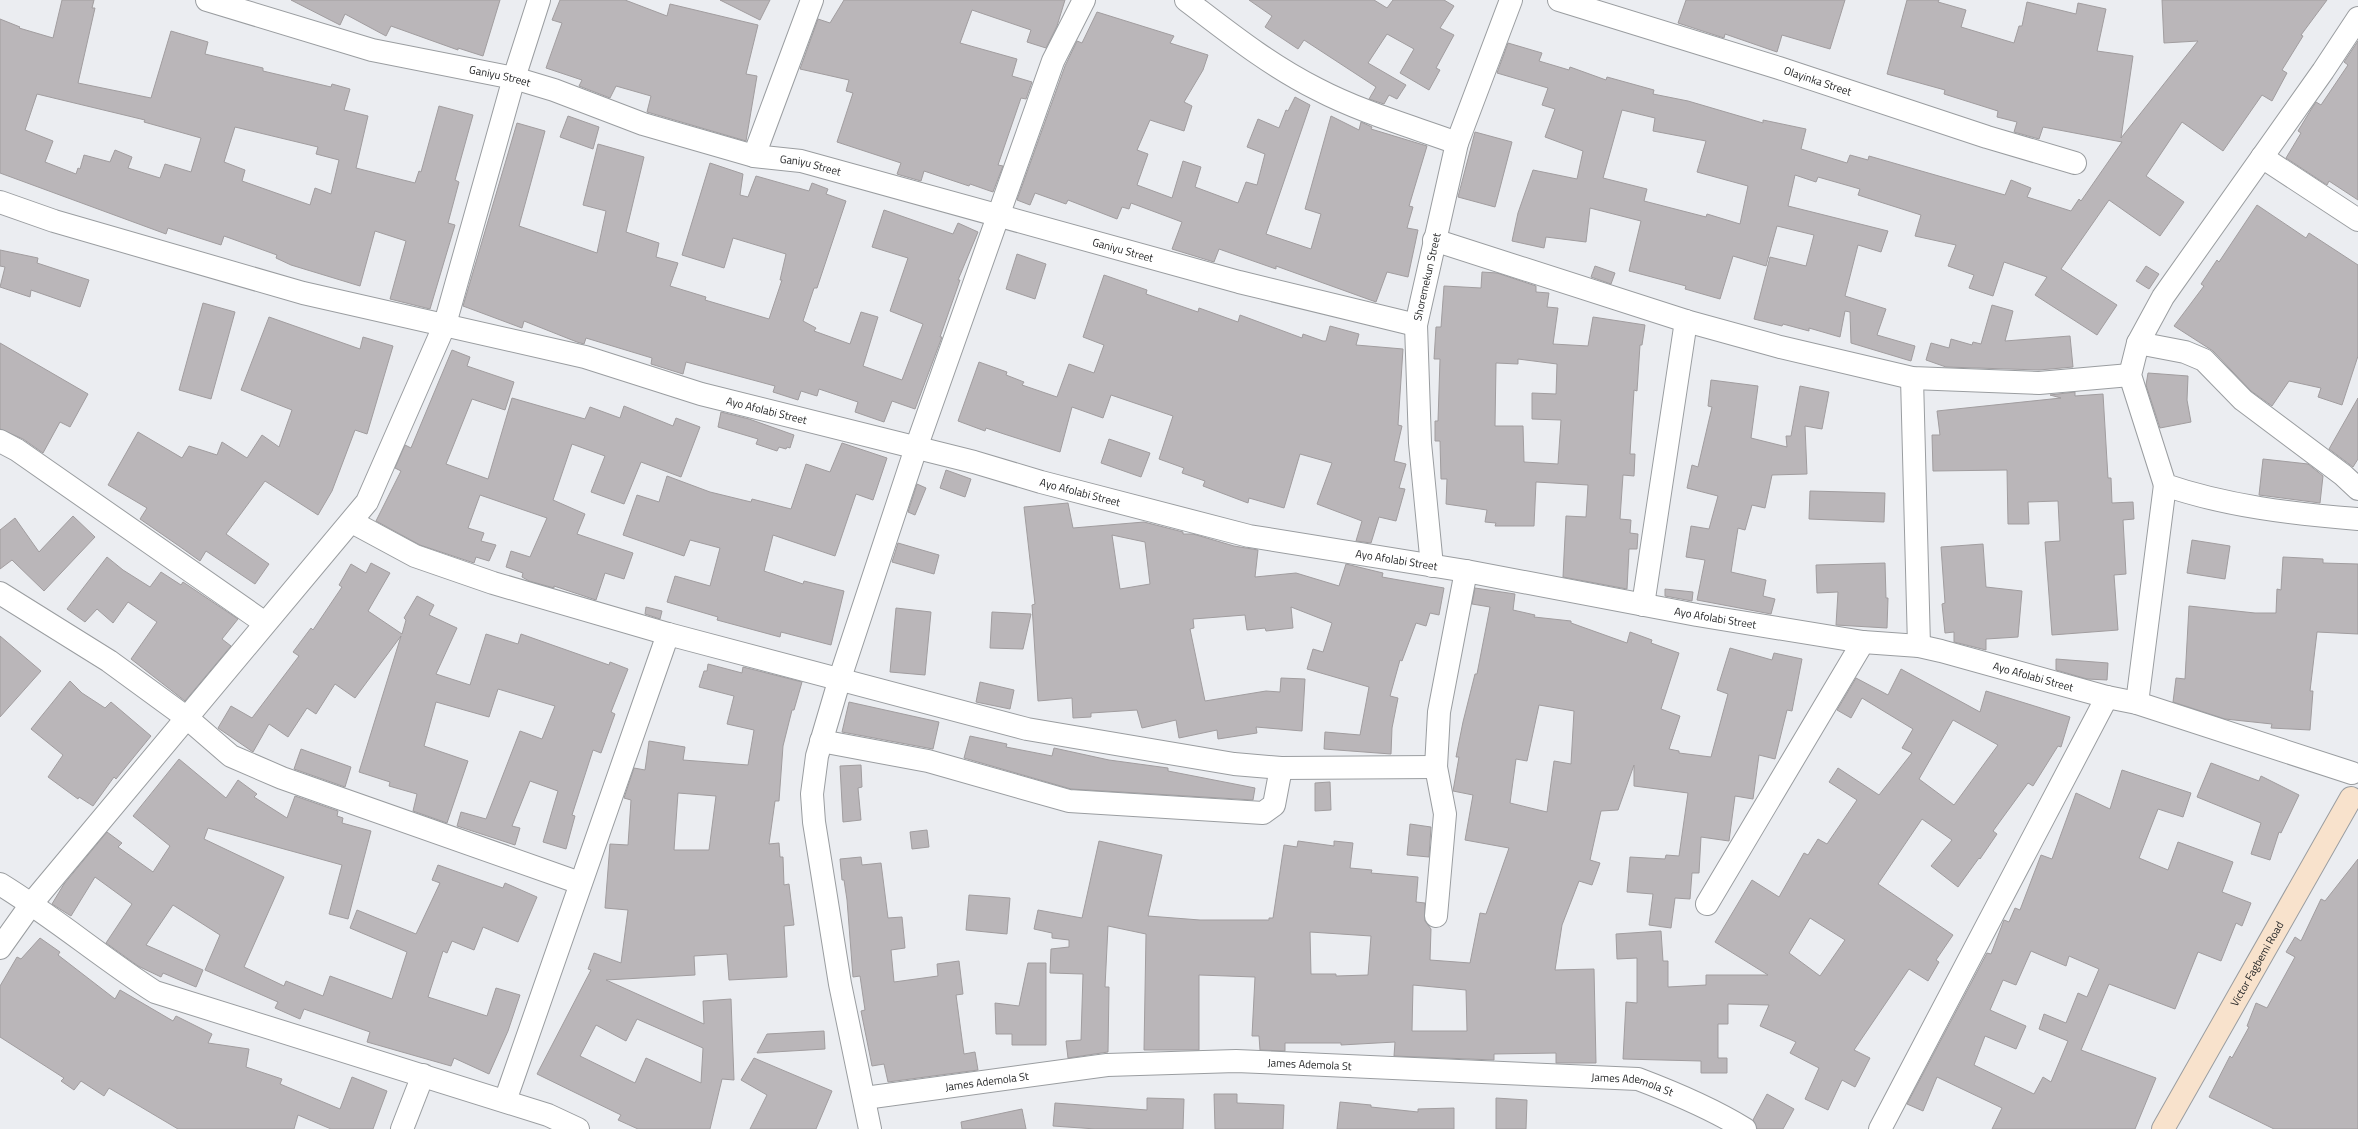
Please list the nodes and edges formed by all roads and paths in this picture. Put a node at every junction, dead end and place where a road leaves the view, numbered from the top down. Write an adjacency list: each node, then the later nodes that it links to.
1 (207, 0): 9 (street, Ganiyu Street)
2 (539, 0): 9 (street)
3 (812, 0): 11 (street)
4 (1084, 0): 15 (street)
5 (1186, 0): 10 (street)
6 (1511, 0): 10 (street, Shoremekun Street)
7 (1559, 0): 13 (street, Olayinka Street)
8 (2358, 18): 12 (street)
9 (514, 78): 11 (street, Ganiyu Street); 19 (street)
10 (1457, 143): 17 (street, Shoremekun Street)
11 (754, 156): 15 (street, Ganiyu Street)
12 (2262, 156): 16 (street); 21 (street)
13 (2075, 163)
14 (0, 202): 19 (street, Ayo Afolabi Street)
15 (998, 215): 20 (street, Ganiyu Street); 25 (street)
16 (2358, 220)
17 (1434, 240): 18 (street); 20 (street, Shoremekun Street)
18 (1686, 321): 23 (street); 33 (street)
19 (445, 324): 25 (street, Ayo Afolabi Street); 29 (street)
20 (1416, 325): 30 (street, Shoremekun Street)
21 (2138, 343): 22 (street); 27 (street)
22 (2130, 375): 23 (street); 26 (street)
23 (1912, 378): 37 (street)
24 (0, 441): 34 (street)
25 (916, 448): 30 (street, Ayo Afolabi Street); 38 (street)
26 (2165, 485): 28 (street); 40 (street)
27 (2358, 488)
28 (2358, 519)
29 (352, 522): 34 (street); 35 (street)
30 (1432, 566): 31 (street, Ayo Afolabi Street)
31 (1466, 571): 33 (street, Ayo Afolabi Street); 43 (street)
32 (0, 593): 41 (street)
33 (1643, 605): 36 (street, Ayo Afolabi Street)
34 (265, 623): 41 (street)
35 (668, 634): 38 (street); 47 (street)
36 (1863, 642): 37 (street, Ayo Afolabi Street); 50 (street)
37 (1919, 646): 39 (street, Ayo Afolabi Street)
38 (840, 678): 42 (street); 44 (street)
39 (2107, 697): 40 (street, Ayo Afolabi Street); 60 (street)
40 (2136, 702): 45 (street, Ayo Afolabi Street)
41 (187, 718): 47 (street); 49 (street)
42 (821, 741): 44 (street); 54 (street)
43 (1436, 767): 44 (street); 51 (street)
44 (1281, 768)
45 (2355, 771): 46 (street)
46 (2355, 800): 61 (street, Victor Fagbemi Road)
47 (580, 883): 55 (street)
48 (0, 884): 49 (street)
49 (32, 903): 52 (street); 53 (street)
50 (1707, 904)
51 (1436, 916)
52 (0, 948)
53 (423, 1075): 55 (street); 56 (street)
54 (865, 1098): 58 (street); 59 (street, James Ademola St)
55 (504, 1101): 57 (street)
56 (402, 1129)
57 (578, 1129)
58 (870, 1129)
59 (1745, 1129)
60 (1880, 1129)
61 (2163, 1129)

